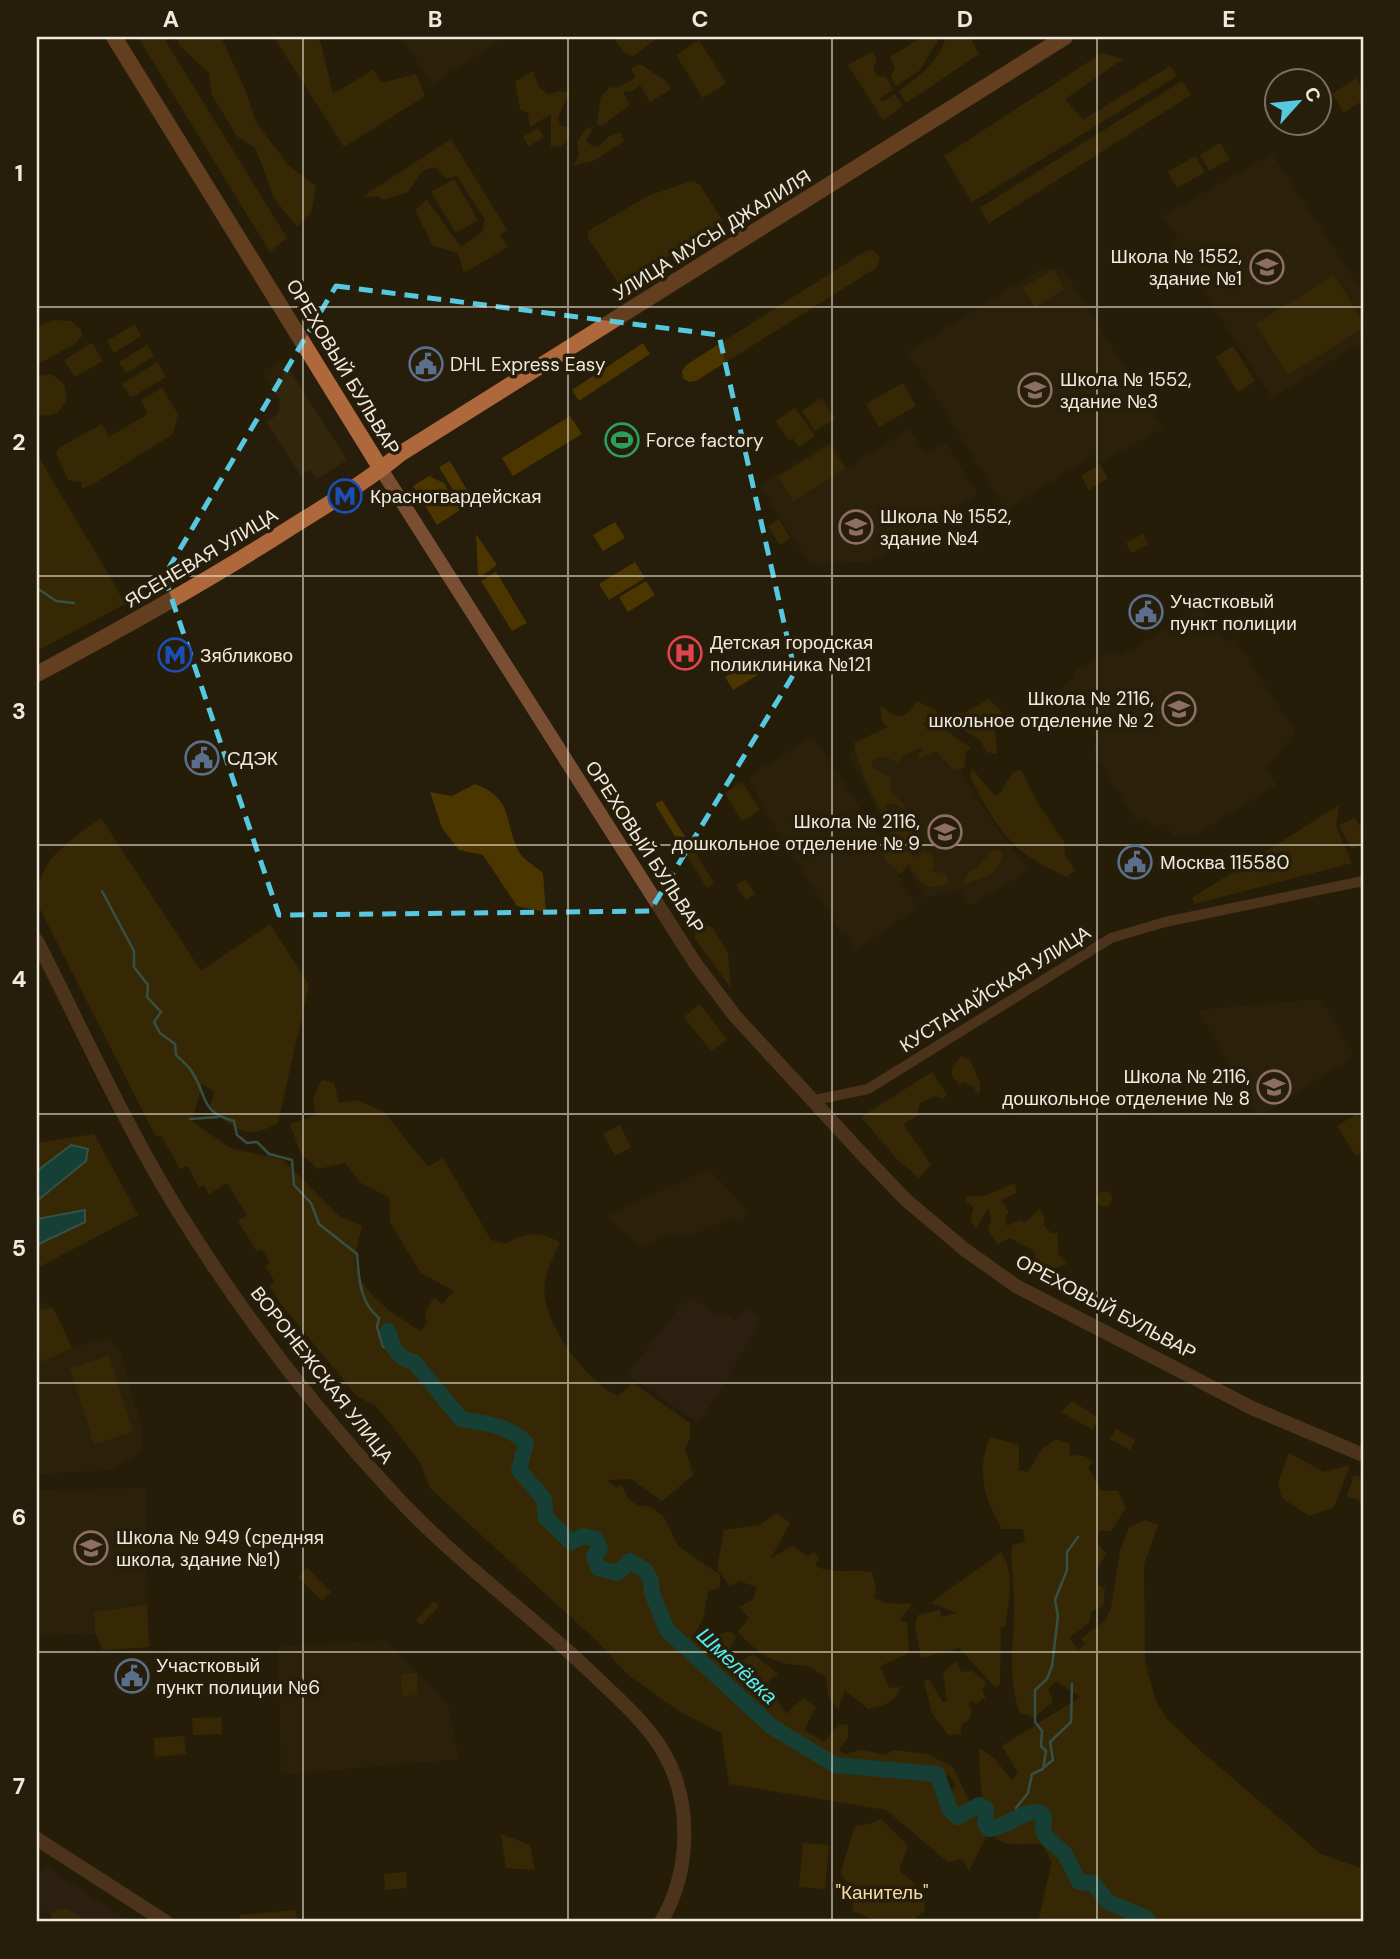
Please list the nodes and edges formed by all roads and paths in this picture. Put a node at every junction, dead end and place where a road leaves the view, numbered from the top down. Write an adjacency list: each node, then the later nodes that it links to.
1 (114, 37): 3 (main road, ОРЕХОВЫЙ БУЛЬВАР)
2 (1065, 37): 3 (main road, УЛИЦА МУСЫ ДЖАЛИЛЯ)
3 (381, 469): 4 (main road, ЯСЕНЕВАЯ УЛИЦА); 7 (street, ОРЕХОВЫЙ БУЛЬВАР)
4 (37, 674)
5 (1363, 881): 7 (street, КУСТАНАЙСКАЯ УЛИЦА)
6 (37, 941): 11 (street, ВОРОНЕЖСКАЯ УЛИЦА)
7 (815, 1100): 8 (street, ОРЕХОВЫЙ БУЛЬВАР)
8 (1363, 1455)
9 (37, 1839): 10 (street)
10 (166, 1922)
11 (660, 1922)

